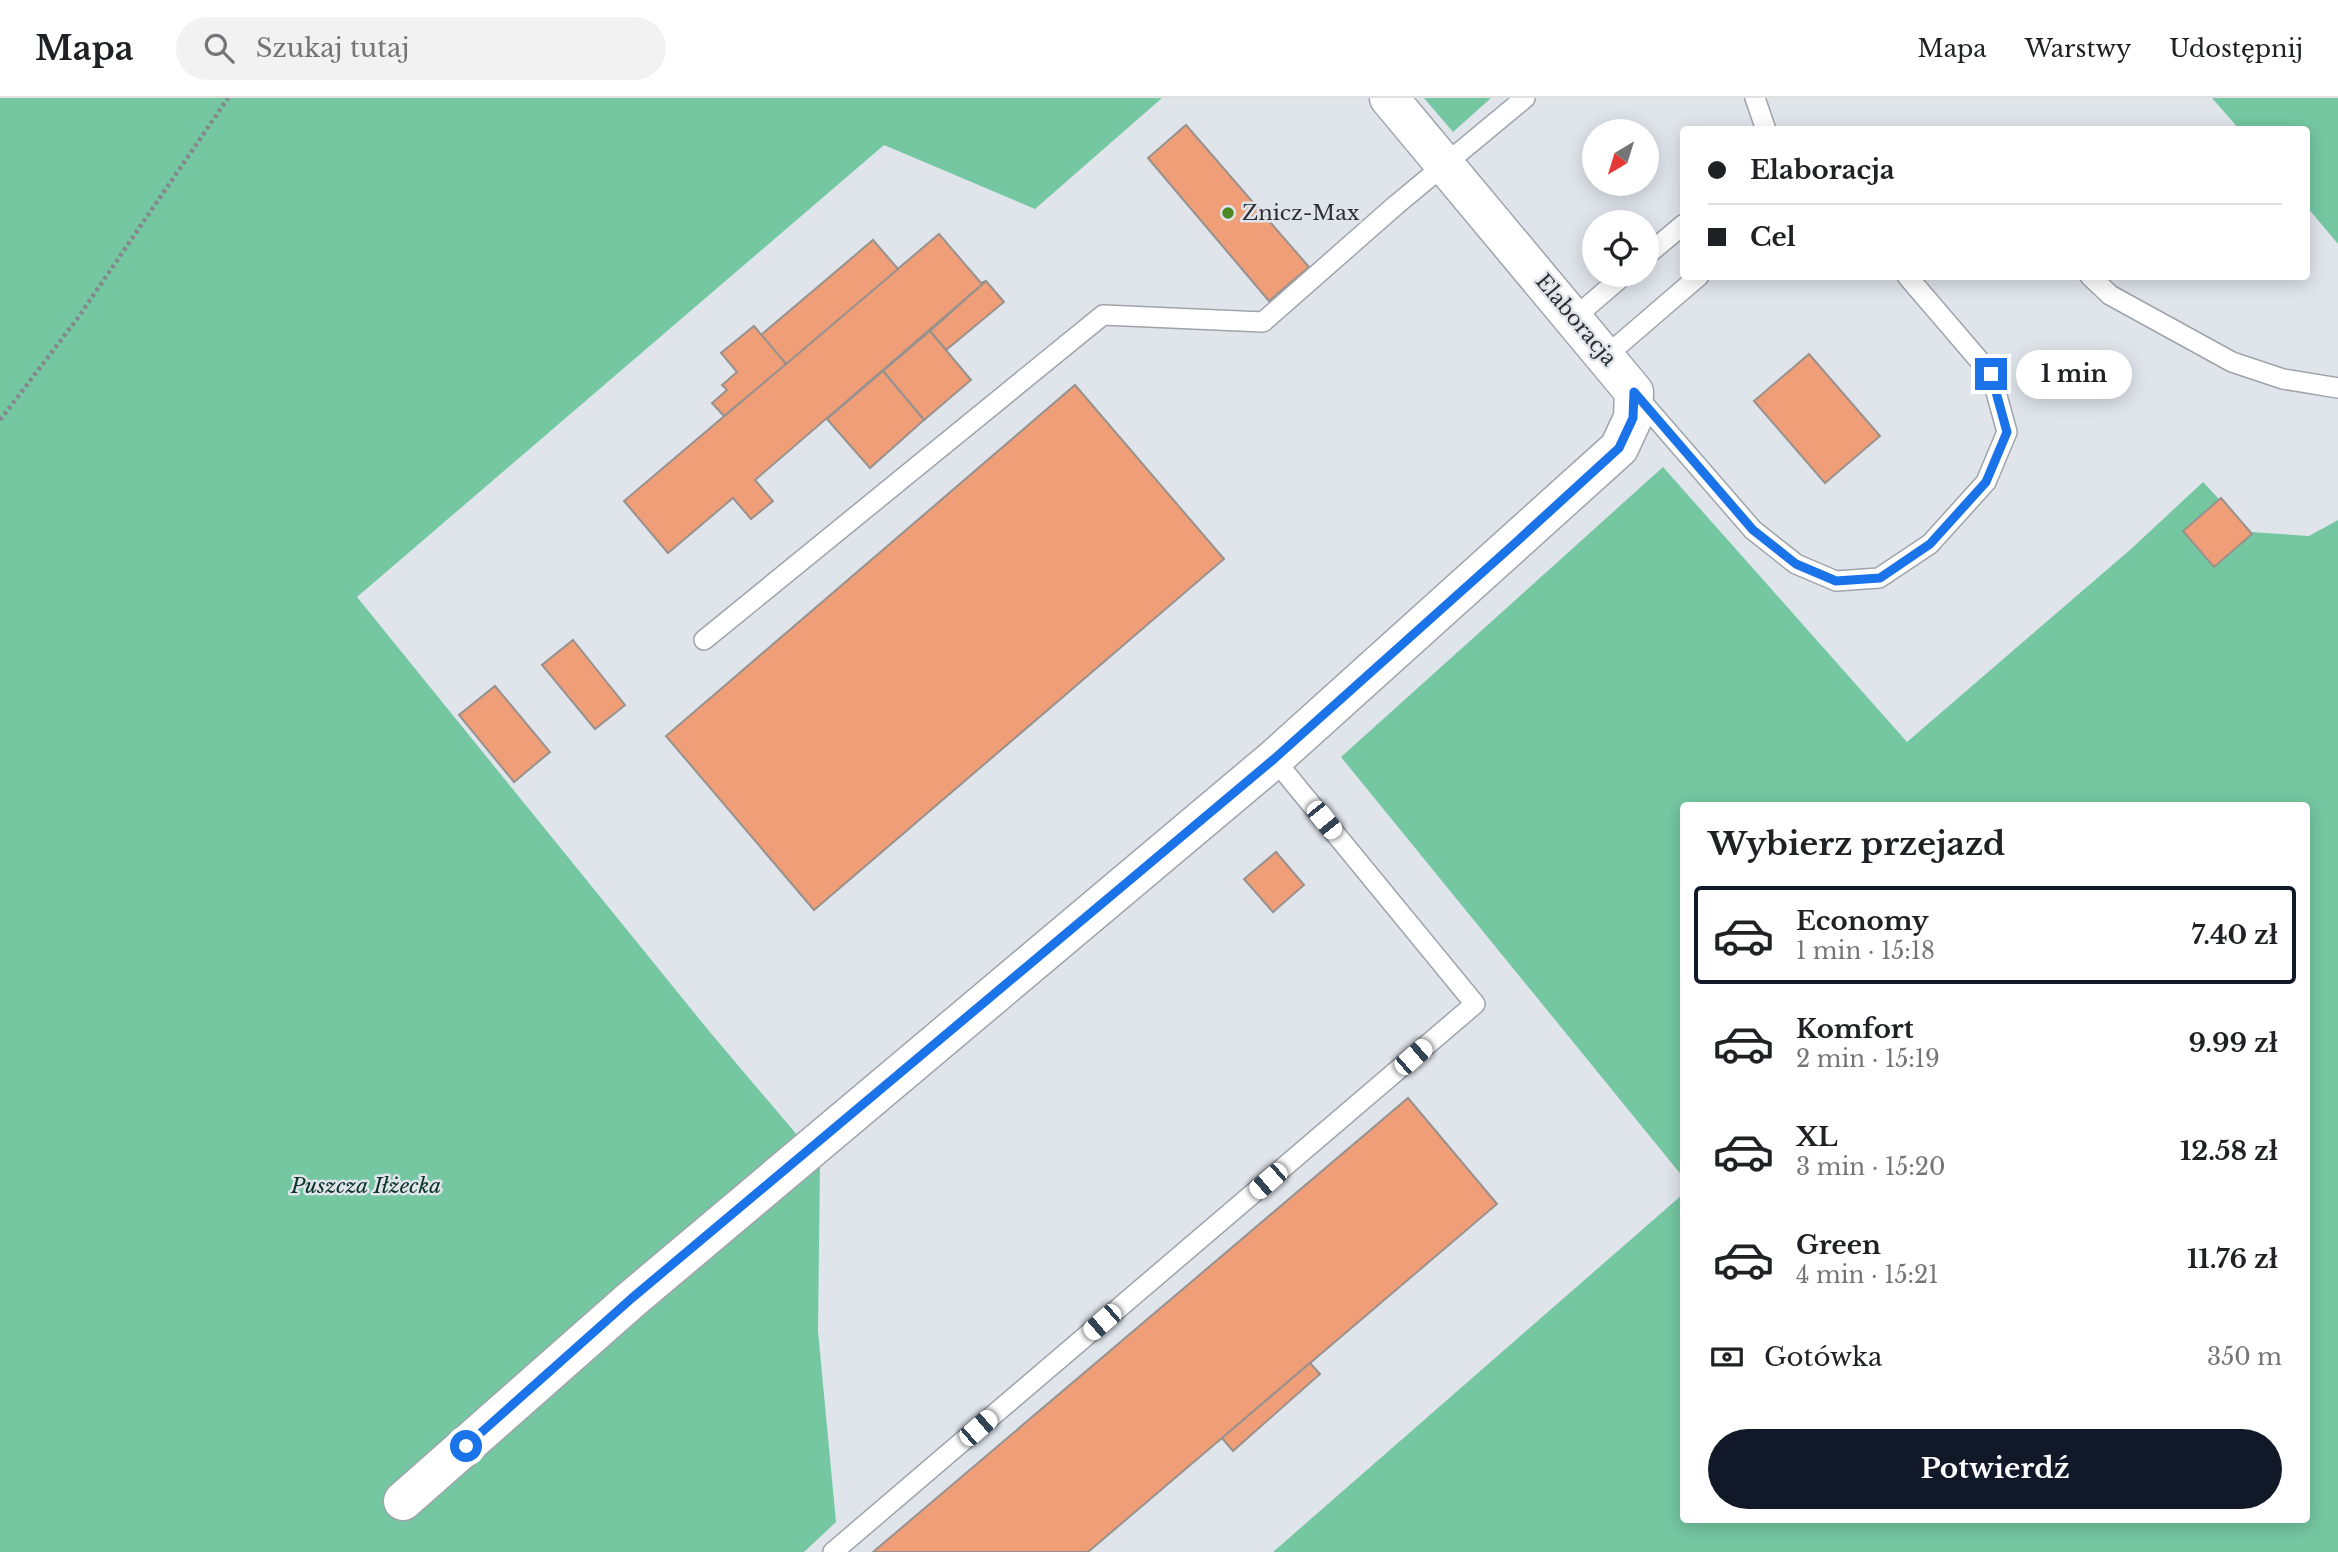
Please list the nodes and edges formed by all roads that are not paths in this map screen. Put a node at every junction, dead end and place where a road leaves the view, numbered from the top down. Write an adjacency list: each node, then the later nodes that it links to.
1 (1390, 98): 5 (street, Elaboracja)
2 (1525, 98): 5 (lane)
3 (1755, 98): 4 (lane)
4 (1765, 126)
5 (1446, 164): 12 (street, Elaboracja); 16 (lane)
6 (1680, 227): 7 (lane)
7 (1659, 246)
8 (1694, 280): 13 (lane)
9 (1910, 280): 15 (lane)
10 (2094, 280): 14 (lane)
11 (1610, 287): 12 (lane)
12 (1574, 318): 13 (street, Elaboracja)
13 (1606, 356): 15 (street, Elaboracja)
14 (2338, 388)
15 (1634, 392): 17 (street)
16 (704, 640)
17 (1274, 759): 18 (street); 19 (lane)
18 (403, 1501)
19 (833, 1552)

